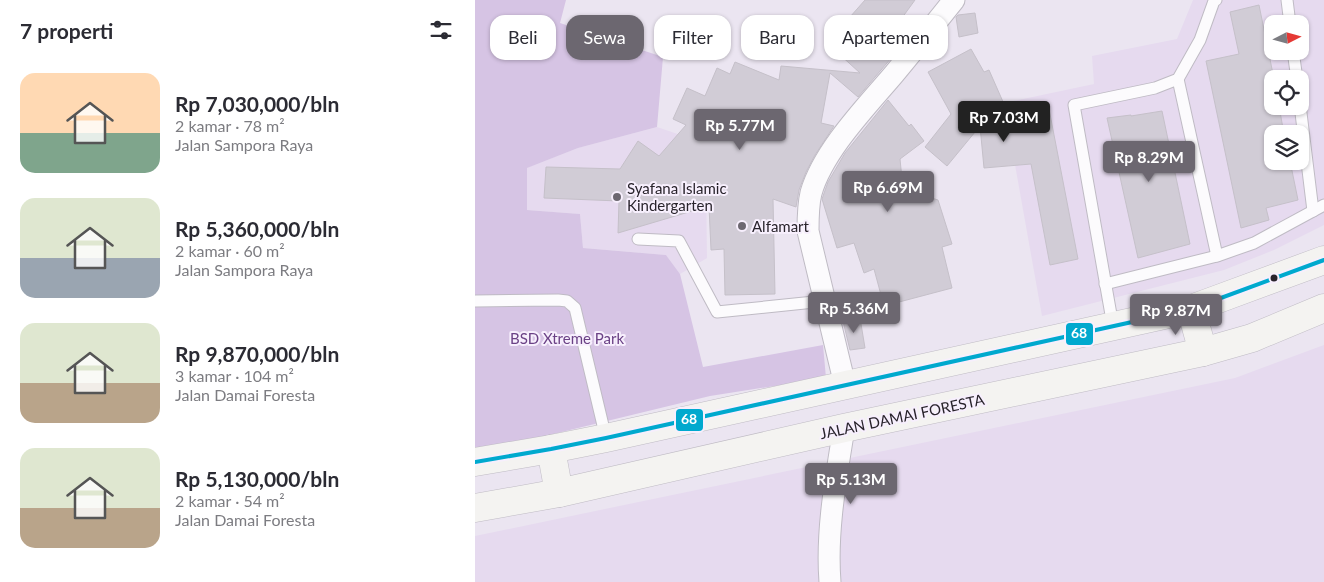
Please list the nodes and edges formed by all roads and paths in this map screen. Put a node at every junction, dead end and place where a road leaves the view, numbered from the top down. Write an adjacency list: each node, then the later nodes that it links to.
1 (954, 0): 14 (street)
2 (1216, 0): 5 (lane)
3 (1287, 0): 4 (lane)
4 (1289, 15)
5 (1178, 78): 10 (lane); 12 (lane)
6 (1301, 115): 8 (lane)
7 (1324, 205): 8 (lane)
8 (1313, 211): 10 (lane)
9 (638, 240): 14 (lane)
10 (1217, 256): 12 (lane)
11 (1324, 260): 16 (main road)
12 (1105, 284): 17 (lane)
13 (475, 300): 21 (lane)
14 (824, 301): 19 (street)
15 (1324, 308): 18 (main road, JALAN DAMAI FORESTA)
16 (1191, 309): 17 (main road); 18 (main road)
17 (1113, 326): 19 (main road)
18 (1203, 352): 20 (main road, JALAN DAMAI FORESTA)
19 (845, 385): 21 (main road)
20 (844, 428): 24 (main road, JALAN DAMAI FORESTA); 26 (street)
21 (606, 438): 22 (main road)
22 (551, 449): 23 (main road); 24 (main road)
23 (475, 462)
24 (559, 494): 25 (main road, JALAN DAMAI FORESTA)
25 (475, 508)
26 (830, 582)

